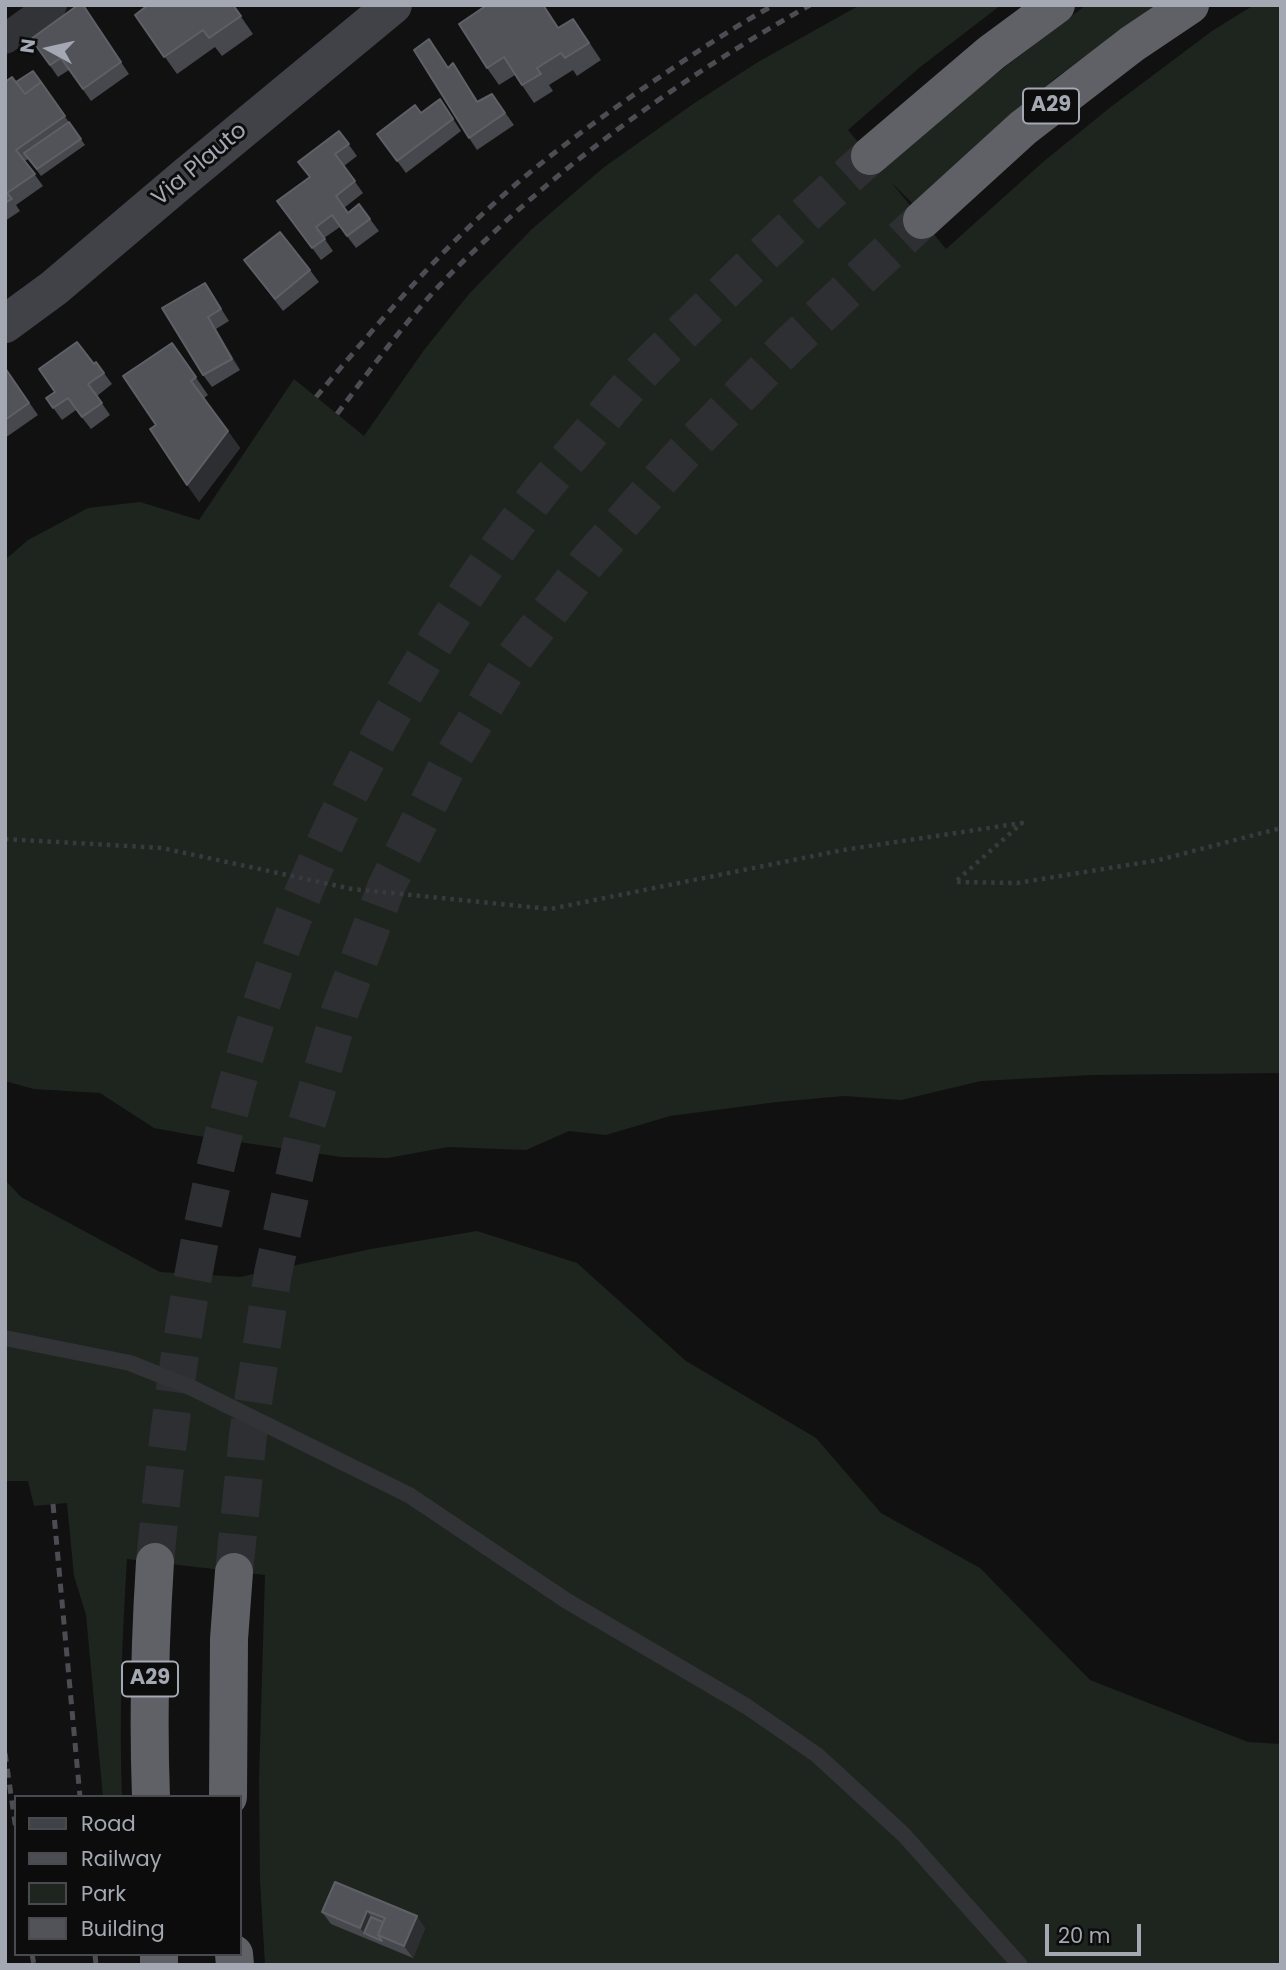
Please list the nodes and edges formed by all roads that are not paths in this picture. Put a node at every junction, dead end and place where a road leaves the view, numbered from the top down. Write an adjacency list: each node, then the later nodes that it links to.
1 (52, 5): 5 (street)
2 (393, 5): 8 (main road, Via Plauto)
3 (1056, 5): 6 (highway)
4 (1189, 5): 7 (highway, A29)
5 (5, 39)
6 (870, 156)
7 (922, 220)
8 (5, 324)
9 (5, 1338): 14 (lane)
10 (155, 1562): 12 (highway, A29)
11 (234, 1572): 13 (highway)
12 (151, 1795)
13 (228, 1795)
14 (1020, 1965)

